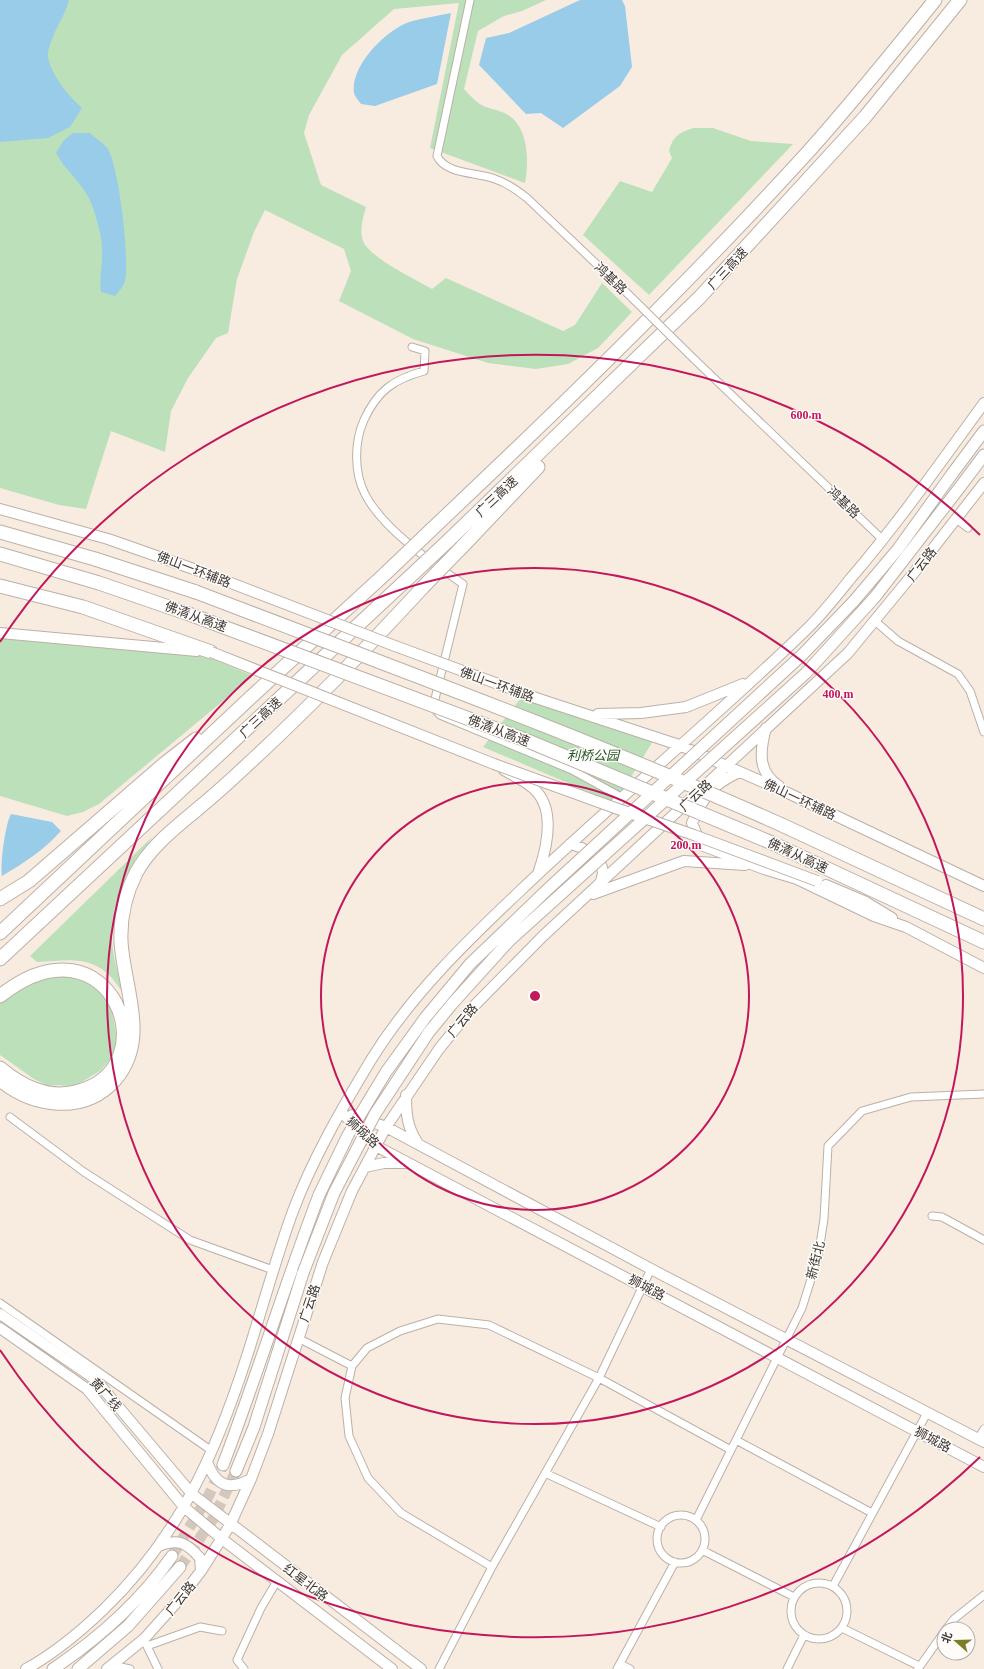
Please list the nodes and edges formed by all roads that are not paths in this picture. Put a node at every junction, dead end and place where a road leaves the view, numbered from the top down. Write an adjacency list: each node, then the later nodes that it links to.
1 (470, 0): 14 (street, 鸿基路, bridge)
2 (935, 0): 25 (highway, 广三高速, bridge)
3 (960, 0): 5 (highway, 广三高速)
4 (412, 347): 34 (street)
5 (627, 369): 46 (highway, 广三高速, bridge); 50 (highway, bridge)
6 (984, 403): 14 (main road)
7 (984, 431): 81 (main road, bridge)
8 (984, 455): 83 (main road, 广云路, bridge)
9 (984, 483): 11 (main road, 广云路)
10 (0, 509): 26 (main road, 佛山一环辅路, bridge)
11 (956, 519): 12 (street); 21 (main road, 广云路)
12 (968, 528)
13 (0, 532): 42 (highway, 佛清从高速, bridge)
14 (884, 540): 24 (main road)
15 (0, 554): 17 (highway, 佛清从高速)
16 (0, 559): 17 (highway)
17 (64, 572): 45 (highway, 佛清从高速, bridge)
18 (0, 582): 20 (highway)
19 (0, 586): 20 (highway)
20 (14, 588): 23 (highway)
21 (875, 621): 27 (main road, 广云路); 28 (street)
22 (0, 633): 23 (main road)
23 (211, 652): 30 (main road, bridge)
24 (751, 681): 26 (main road); 29 (main road)
25 (250, 698): 41 (highway); 44 (highway, 广三高速)
26 (586, 714): 29 (main road, 佛山一环辅路)
27 (766, 727): 31 (main road, 广云路); 33 (main road)
28 (984, 732)
29 (679, 745): 31 (main road, 佛山一环辅路); 34 (main road)
30 (494, 764): 37 (main road, bridge); 43 (main road, bridge)
31 (726, 765): 32 (main road, 佛山一环辅路); 38 (main road, 广云路)
32 (739, 772): 33 (main road, 佛山一环辅路); 36 (main road)
33 (790, 794): 39 (main road, 佛山一环辅路)
34 (621, 797): 35 (main road)
35 (570, 844): 37 (main road); 38 (main road)
36 (764, 869): 40 (main road); 43 (main road)
37 (538, 873): 53 (main road)
38 (600, 884): 40 (main road, 广云路)
39 (984, 886)
40 (585, 897): 52 (main road, 广云路)
41 (0, 899)
42 (984, 919)
43 (906, 927): 47 (main road)
44 (0, 933)
45 (984, 942)
46 (0, 959)
47 (984, 968)
48 (0, 996): 49 (highway)
49 (0, 1068)
50 (0, 1080)
51 (984, 1094): 69 (street, 新街北)
52 (406, 1095): 55 (main road, 广云路); 56 (main road)
53 (341, 1112): 55 (main road, 狮城路); 57 (main road, 狮城路); 63 (main road)
54 (10, 1116): 63 (street)
55 (386, 1127): 56 (main road, 狮城路); 57 (main road, 广云路)
56 (418, 1144): 62 (main road, 狮城路)
57 (376, 1146): 58 (main road, 狮城路); 59 (main road, 广云路)
58 (410, 1163): 59 (main road); 64 (main road, 狮城路)
59 (365, 1167): 68 (main road, 广云路)
60 (932, 1216): 61 (street)
61 (984, 1240)
62 (650, 1269): 64 (street); 69 (main road, 狮城路)
63 (273, 1270): 79 (main road)
64 (642, 1285): 70 (main road, 狮城路); 72 (street)
65 (0, 1303): 79 (street)
66 (0, 1314): 86 (main road, 黄广线)
67 (0, 1328): 87 (main road, 黄广线)
68 (298, 1338): 71 (street); 85 (main road, 广云路)
69 (787, 1339): 70 (street, 新街北); 73 (main road, 狮城路)
70 (777, 1356): 75 (main road, 狮城路); 76 (street, 新街北)
71 (352, 1366): 72 (street); 98 (street)
72 (599, 1378): 78 (street); 84 (street)
73 (927, 1413): 75 (street); 77 (main road, 狮城路)
74 (984, 1429): 77 (street)
75 (917, 1431): 82 (main road, 狮城路); 88 (street)
76 (736, 1440): 78 (street, 新街北); 88 (street)
77 (981, 1441)
78 (731, 1450): 89 (street, 新街北)
79 (212, 1451): 80 (main road)
80 (207, 1462): 85 (main road); 86 (main road)
81 (223, 1465)
82 (984, 1467)
83 (236, 1470)
84 (545, 1473): 91 (street); 98 (street)
85 (251, 1479): 90 (main road, 广云路)
86 (192, 1494): 87 (main road); 90 (main road, 红星北路)
87 (184, 1508): 92 (main road, 红星北路); 93 (main road)
88 (872, 1513): 101 (street)
89 (696, 1520): 91 (street); 94 (street)
90 (230, 1525): 92 (main road, 广云路); 120 (main road, 红星北路)
91 (660, 1527): 96 (street)
92 (222, 1539): 99 (main road, 广云路); 100 (main road, 红星北路)
93 (159, 1546): 99 (main road); 113 (main road)
94 (702, 1550): 96 (street); 103 (street)
95 (172, 1556): 114 (main road)
96 (674, 1562): 110 (street)
97 (180, 1567): 115 (main road, 广云路)
98 (492, 1567): 121 (street)
99 (201, 1572): 108 (main road, 广云路)
100 (277, 1581): 118 (street); 119 (main road, 红星北路)
101 (833, 1586): 103 (street); 105 (street)
102 (984, 1595): 104 (street)
103 (794, 1597): 107 (street)
104 (952, 1621)
105 (842, 1628): 107 (street); 112 (street)
106 (222, 1631): 108 (street)
107 (804, 1635): 123 (street)
108 (145, 1642): 111 (main road, 广云路); 117 (street)
109 (936, 1643): 112 (street)
110 (619, 1666): 122 (street)
111 (109, 1667): 116 (street)
112 (918, 1667)
113 (26, 1669)
114 (53, 1669)
115 (78, 1669)
116 (130, 1669)
117 (158, 1669)
118 (244, 1669)
119 (392, 1669)
120 (421, 1669)
121 (439, 1669)
122 (630, 1669)
123 (787, 1669)

